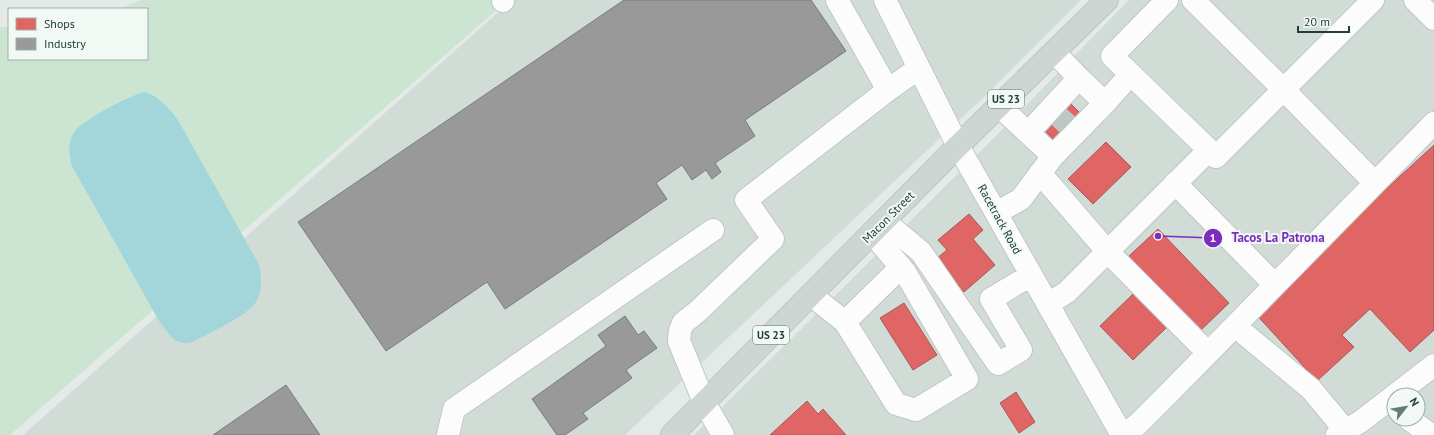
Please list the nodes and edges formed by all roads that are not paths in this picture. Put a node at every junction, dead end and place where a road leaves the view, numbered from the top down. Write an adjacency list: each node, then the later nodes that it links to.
1 (838, 0): 14 (street)
2 (885, 0): 10 (street, Racetrack Road)
3 (1106, 0): 9 (main road, Macon Street / US 23)
4 (1167, 0): 11 (street)
5 (1193, 0): 13 (street)
6 (1373, 0): 13 (street)
7 (1415, 0): 8 (street)
8 (1434, 19)
9 (1054, 52): 12 (street); 16 (main road, Macon Street / US 23)
10 (919, 68): 14 (street); 20 (street, Racetrack Road)
11 (1131, 74): 15 (street); 21 (street)
12 (1079, 78): 15 (street); 17 (street)
13 (1284, 89): 21 (street); 24 (street)
14 (888, 90): 41 (street)
15 (1105, 103): 17 (street)
16 (999, 106): 19 (street); 20 (main road, Macon Street / US 23)
17 (1063, 120): 19 (street); 22 (street)
18 (1434, 123): 24 (street)
19 (1028, 133): 22 (street)
20 (958, 146): 25 (street, Racetrack Road); 26 (main road, Macon Street / US 23)
21 (1208, 150): 23 (street)
22 (1047, 165): 25 (street); 28 (street)
23 (1175, 183): 28 (street); 31 (street)
24 (1375, 183): 31 (street)
25 (996, 213): 30 (street, Racetrack Road)
26 (878, 227): 29 (street); 32 (main road, Macon Street / US 23); 35 (street)
27 (713, 230): 45 (street)
28 (1107, 252): 34 (street); 38 (street)
29 (901, 267): 36 (street); 36 (street)
30 (1031, 274): 33 (street); 34 (street, Racetrack Road)
31 (1275, 285): 37 (street)
32 (811, 295): 36 (street); 41 (main road, Macon Street / US 23)
33 (991, 299): 35 (street); 35 (street)
34 (1048, 304): 48 (street, Racetrack Road)
35 (965, 316)
36 (845, 322)
37 (1235, 326): 38 (street); 44 (street)
38 (1208, 353): 48 (street)
39 (1434, 366): 40 (street)
40 (1408, 387)
41 (704, 402): 46 (main road, Macon Street / US 23); 47 (street)
42 (1386, 404): 44 (street)
43 (1420, 427): 49 (street)
44 (1341, 433)
45 (448, 435)
46 (672, 435)
47 (724, 435)
48 (1123, 435)
49 (1431, 435)

